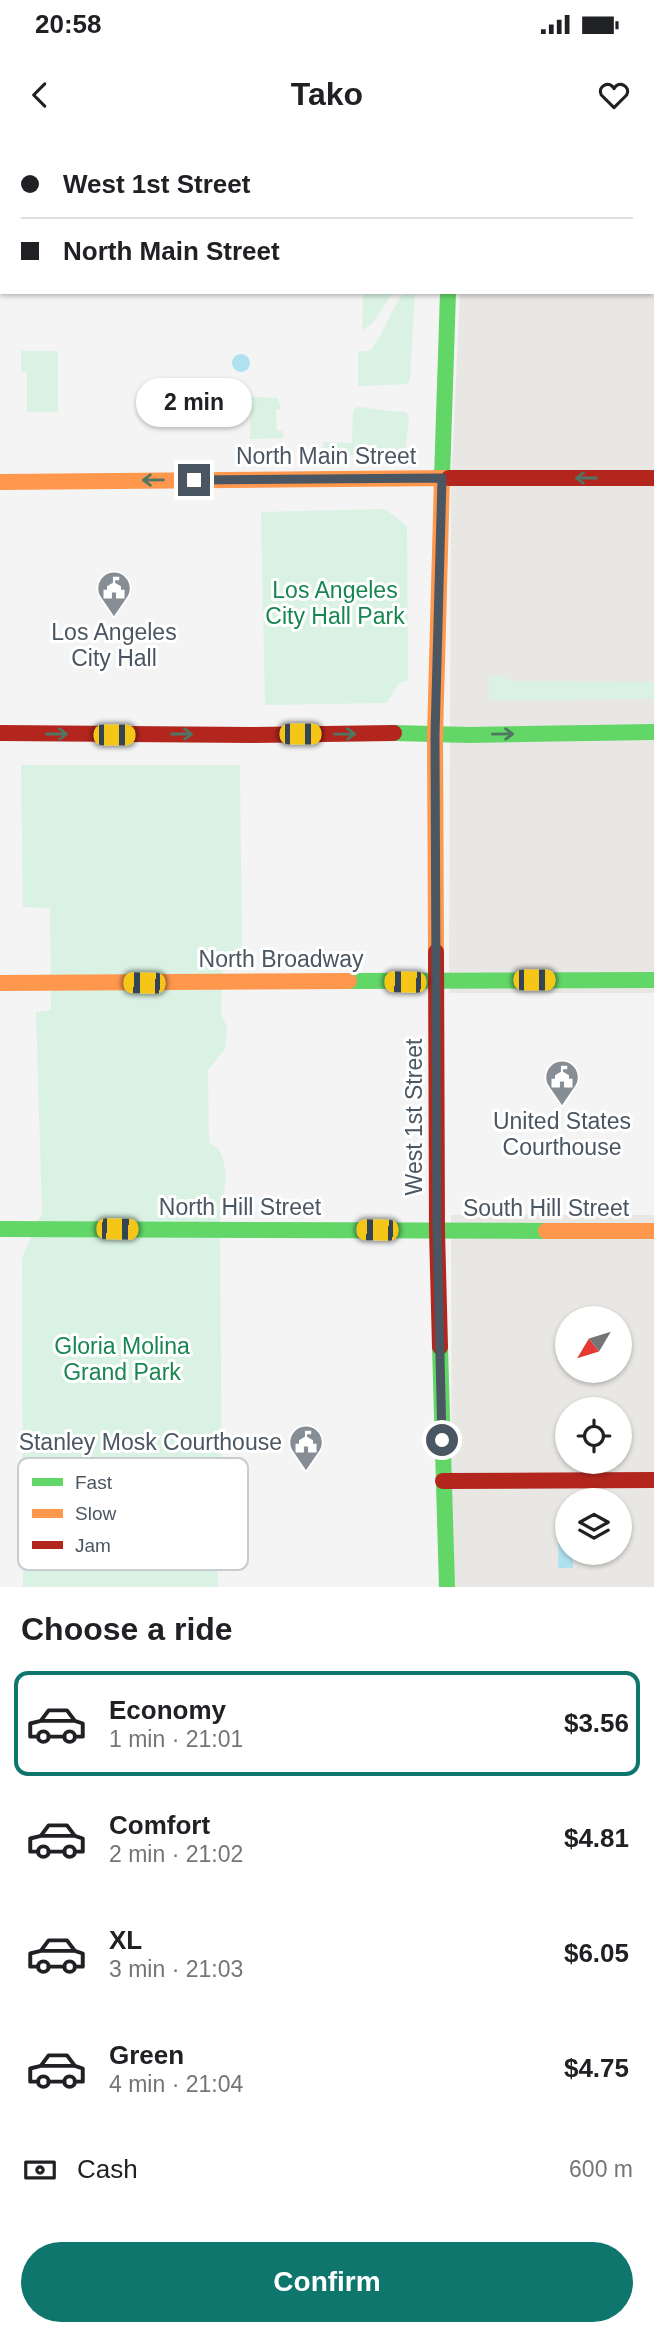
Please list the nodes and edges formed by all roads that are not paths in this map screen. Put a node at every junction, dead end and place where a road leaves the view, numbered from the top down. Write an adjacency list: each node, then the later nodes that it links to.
1 (449, 294): 2 (main road, West 1st Street)
2 (442, 478): 3 (main road, North Main Street, one-way to 2); 4 (main road, North Main Street, one-way to 4); 7 (main road, West 1st Street)
3 (654, 478)
4 (0, 482)
5 (654, 732): 7 (main road, one-way to 5)
6 (0, 733): 7 (main road, one-way to 7)
7 (435, 735): 9 (main road, West 1st Street)
8 (654, 980): 9 (main road, North Broadway)
9 (437, 982): 10 (main road, North Broadway); 12 (main road, West 1st Street)
10 (0, 983)
11 (0, 1229): 12 (main road, North Hill Street)
12 (437, 1231): 13 (main road, South Hill Street); 14 (main road, West 1st Street)
13 (654, 1231)
14 (443, 1480): 15 (main road); 16 (main road, West 1st Street)
15 (654, 1480)
16 (447, 1587)

